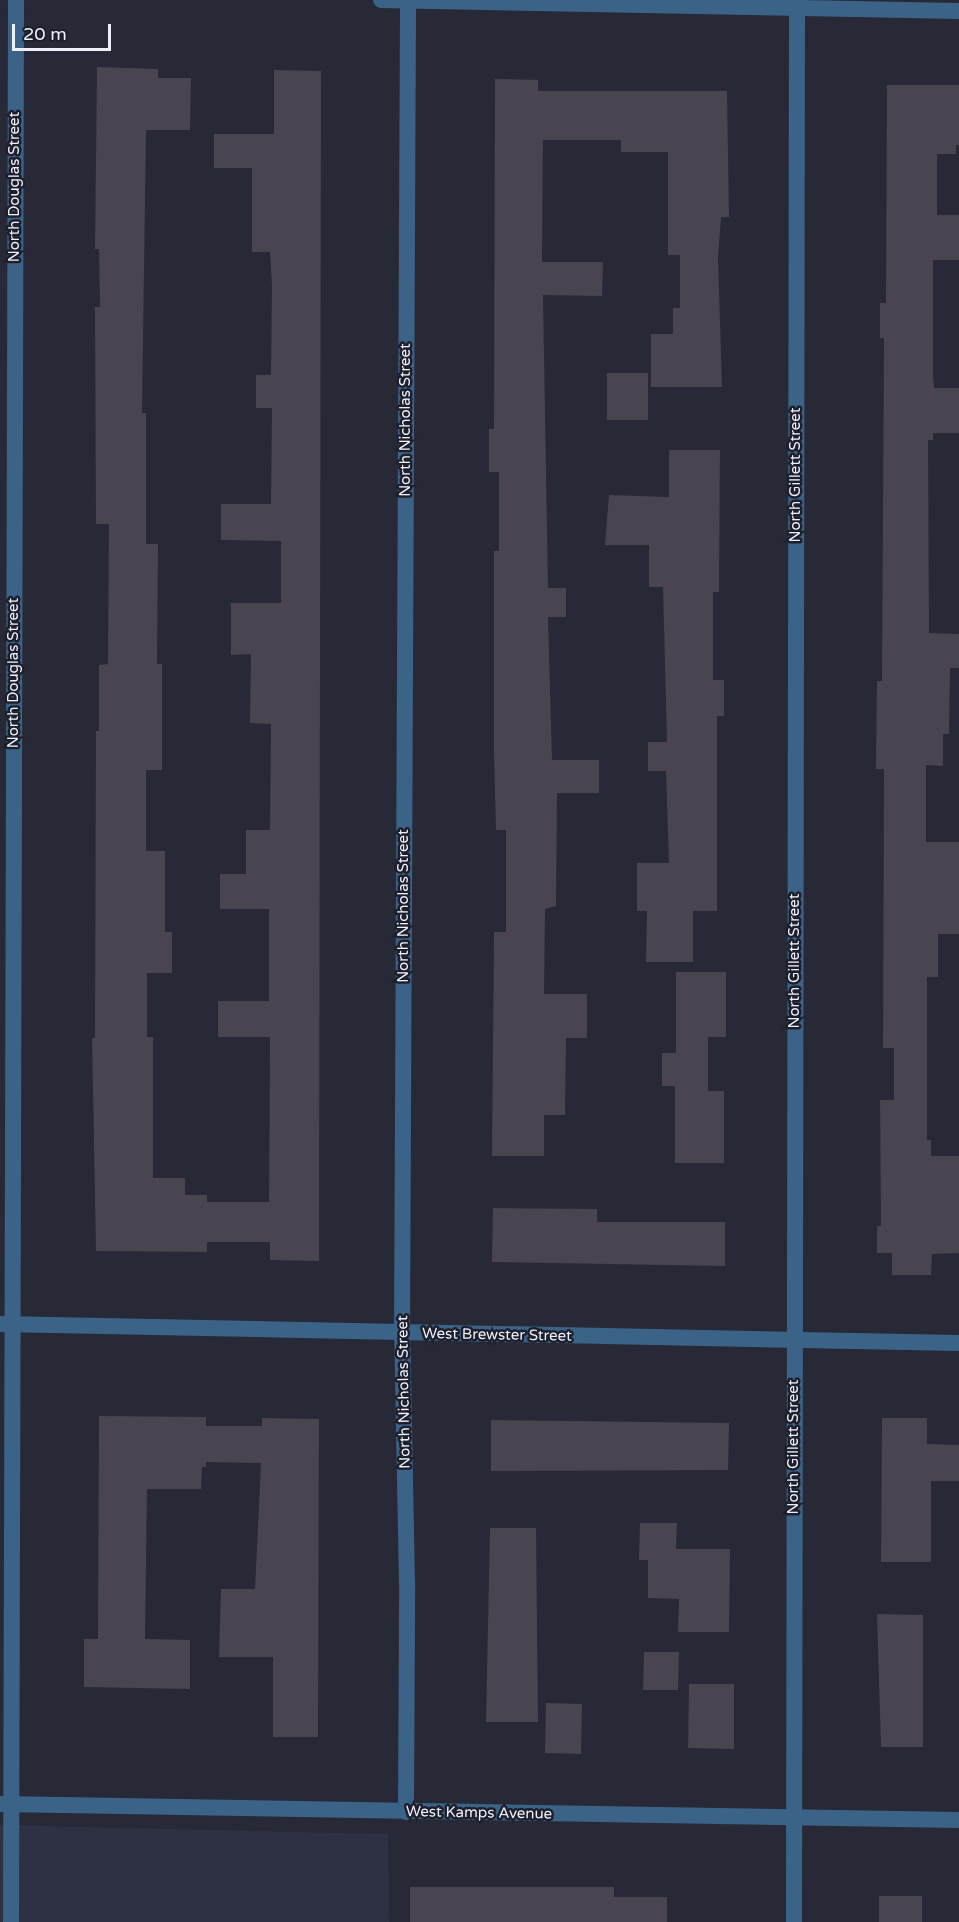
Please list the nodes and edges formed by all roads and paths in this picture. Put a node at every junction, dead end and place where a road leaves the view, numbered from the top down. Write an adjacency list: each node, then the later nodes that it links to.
1 (16, 0): 6 (street, North Douglas Street)
2 (381, 0): 3 (street)
3 (408, 0): 4 (street); 7 (street, North Nicholas Street)
4 (797, 4): 5 (street); 8 (street, North Gillett Street)
5 (959, 10)
6 (6, 1324): 7 (street, West Brewster Street); 10 (street, North Douglas Street)
7 (402, 1333): 8 (street, West Brewster Street); 11 (street, North Nicholas Street)
8 (794, 1339): 9 (street, West Brewster Street); 12 (street, North Gillett Street)
9 (959, 1343)
10 (5, 1804): 11 (street, West Kamps Avenue); 14 (street, North Douglas Street)
11 (405, 1812): 12 (street, West Kamps Avenue)
12 (794, 1818): 13 (street, West Kamps Avenue); 15 (street, North Gillett Street)
13 (959, 1820)
14 (11, 1922)
15 (794, 1922)

